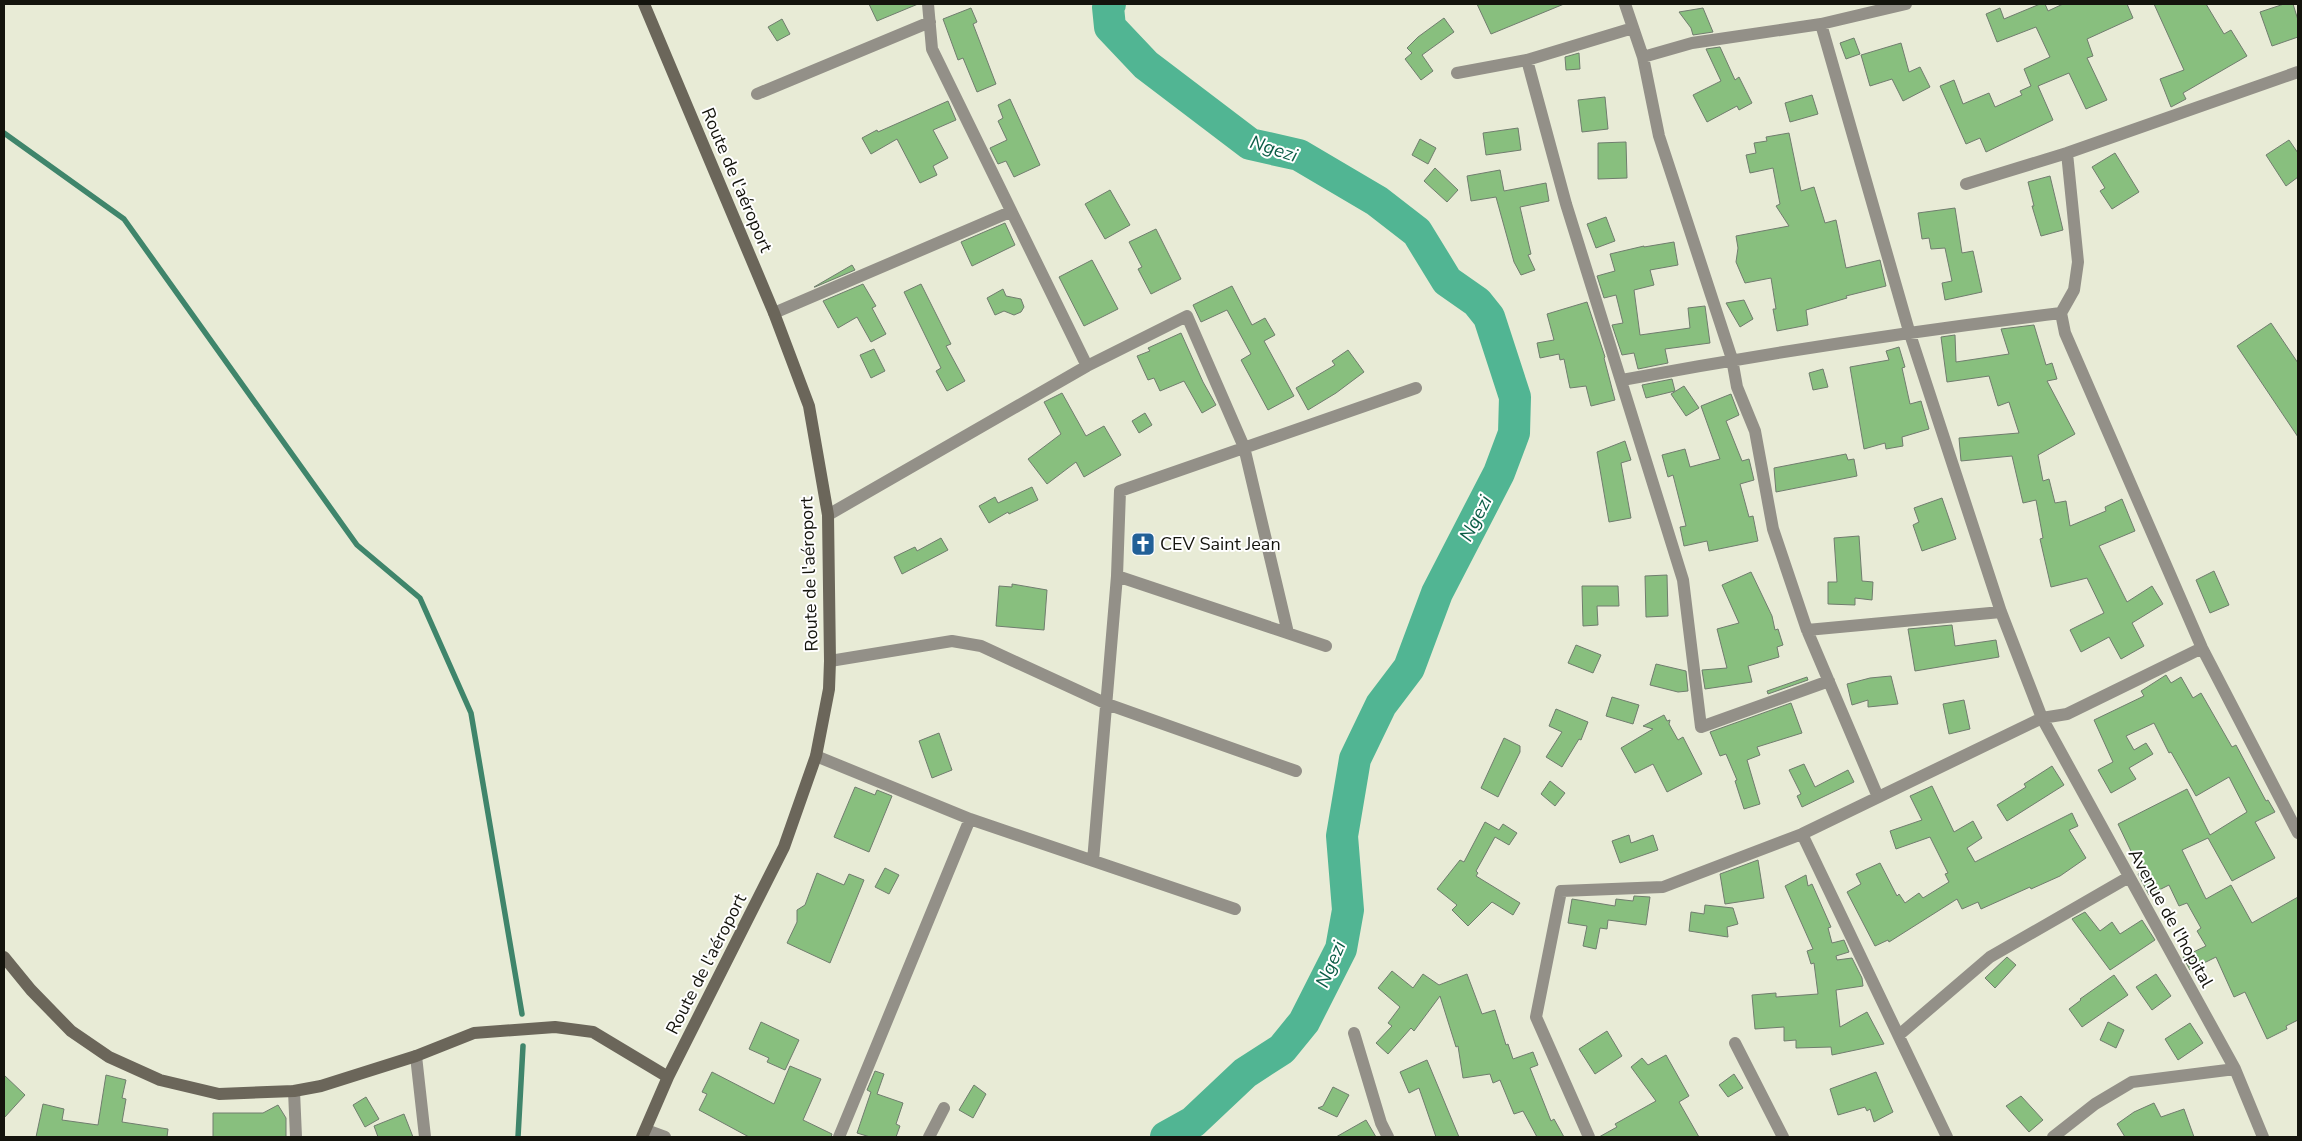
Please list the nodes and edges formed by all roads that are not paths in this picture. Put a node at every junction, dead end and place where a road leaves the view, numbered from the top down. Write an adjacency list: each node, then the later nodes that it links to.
1 (644, 4): 16 (street, Route de l'aéroport)
2 (928, 4): 5 (street)
3 (1625, 4): 7 (street)
4 (1906, 4): 6 (street)
5 (930, 22): 12 (street); 15 (street)
6 (1821, 24): 8 (street); 18 (street, Avenue de l'hopital)
7 (1633, 28): 8 (street); 9 (street)
8 (1642, 57): 19 (street)
9 (1527, 60): 11 (street); 21 (street)
10 (2298, 72): 13 (street)
11 (1457, 73)
12 (757, 94)
13 (2067, 153): 14 (street); 17 (street)
14 (1966, 184)
15 (1010, 212): 16 (street); 20 (street)
16 (774, 313): 24 (street, Route de l'aéroport)
17 (2060, 313): 18 (street); 30 (street)
18 (1909, 331): 19 (street); 26 (street, Avenue de l'hopital)
19 (1732, 360): 21 (street); 27 (street)
20 (1087, 366): 23 (street); 24 (street)
21 (1622, 380): 32 (street)
22 (1416, 388): 23 (street)
23 (1244, 447): 25 (street); 28 (street)
24 (828, 515): 31 (street, Route de l'aéroport)
25 (1117, 576): 28 (street); 33 (street)
26 (2001, 612): 27 (street); 34 (street, Avenue de l'hopital)
27 (1807, 630): 32 (street)
28 (1288, 633): 29 (street)
29 (1326, 646)
30 (2202, 648): 34 (street); 39 (street)
31 (830, 661): 33 (street); 35 (street, Route de l'aéroport)
32 (1829, 681): 37 (street)
33 (1107, 704): 36 (street); 41 (street)
34 (2042, 718): 37 (street); 42 (street, Avenue de l'hopital)
35 (816, 756): 38 (street); 50 (street, Route de l'aéroport)
36 (1296, 771)
37 (1878, 797): 40 (street)
38 (970, 820): 41 (street); 57 (street)
39 (2298, 833)
40 (1802, 834): 46 (street); 60 (street)
41 (1093, 861): 43 (street)
42 (2129, 877): 46 (street); 49 (street, Avenue de l'hopital)
43 (1235, 909)
44 (4, 957): 51 (street)
45 (1354, 1033): 59 (street)
46 (1899, 1035): 62 (street)
47 (1735, 1043): 61 (street)
48 (416, 1056): 50 (street); 51 (street); 55 (street)
49 (2235, 1069): 63 (street); 64 (street, Avenue de l'hopital)
50 (668, 1077): 53 (street, Route de l'aéroport)
51 (294, 1091): 54 (street)
52 (944, 1108): 58 (street)
53 (644, 1133): 56 (street)
54 (296, 1137)
55 (425, 1137)
56 (665, 1137)
57 (838, 1137)
58 (929, 1137)
59 (1388, 1137)
60 (1589, 1137)
61 (1783, 1137)
62 (1948, 1137)
63 (2053, 1137)
64 (2263, 1137)

